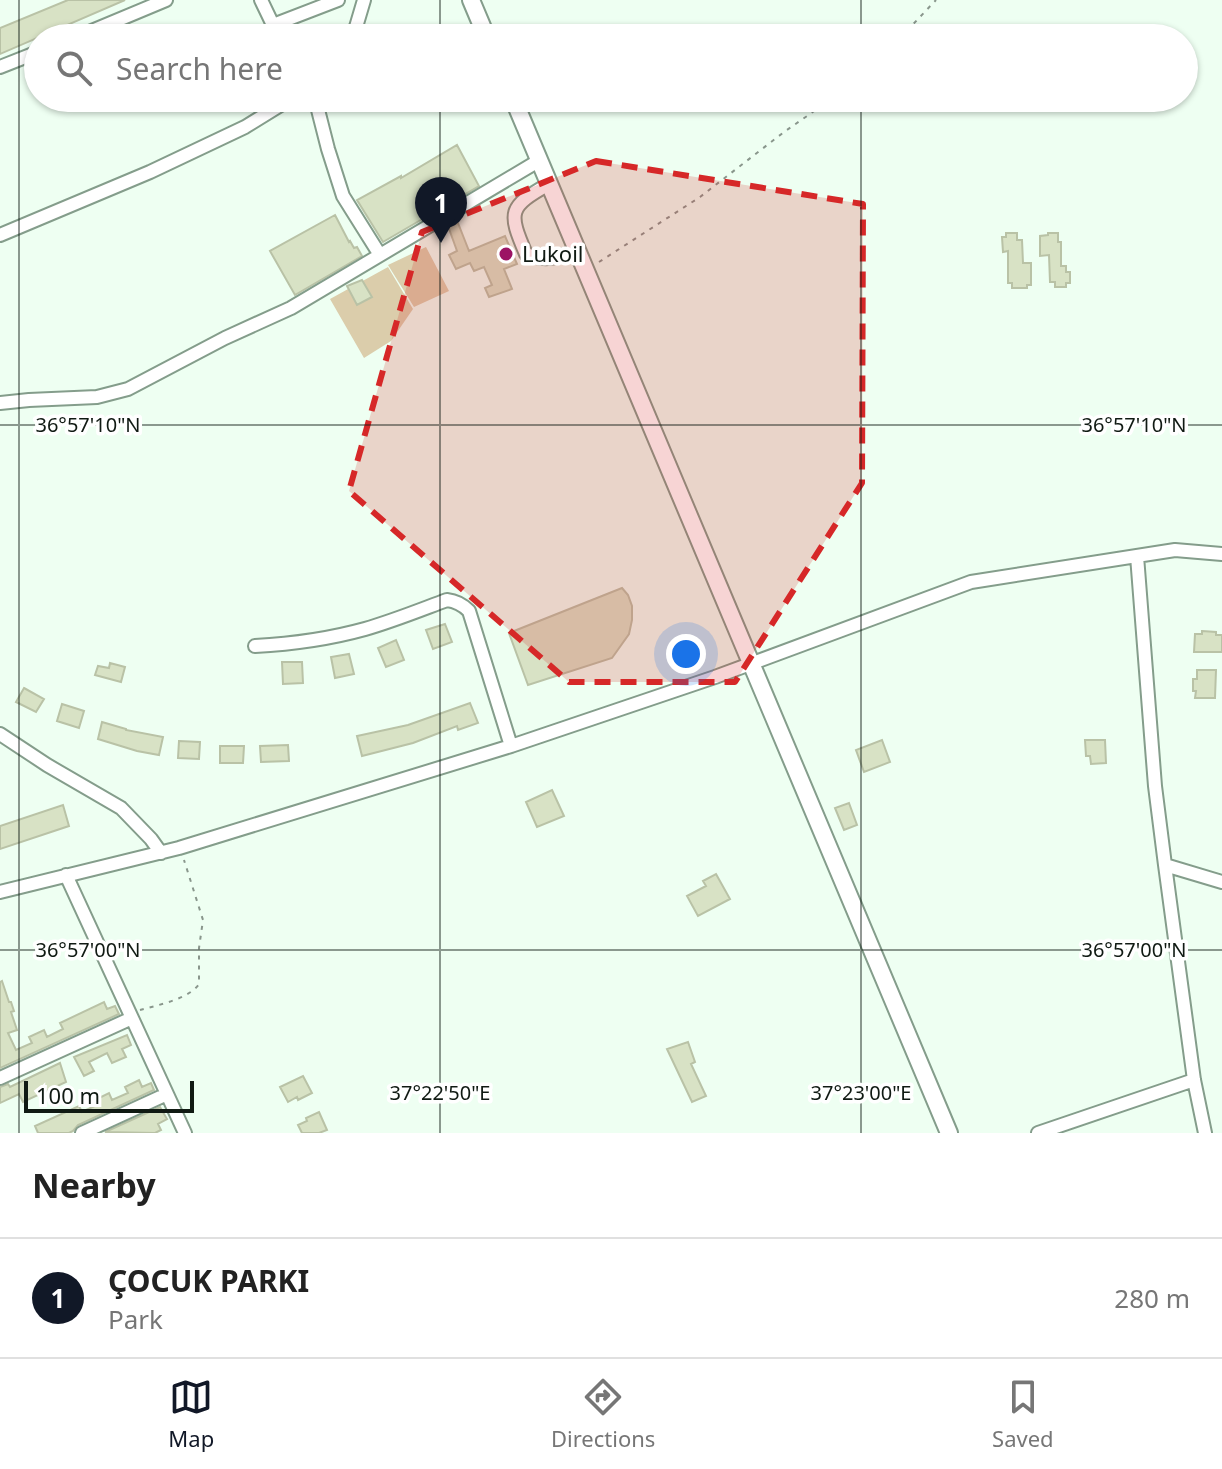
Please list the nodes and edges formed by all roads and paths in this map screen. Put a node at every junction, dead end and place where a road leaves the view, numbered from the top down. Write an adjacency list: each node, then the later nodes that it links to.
1 (166, 0): 7 (street)
2 (261, 0): 8 (street)
3 (338, 0): 9 (street)
4 (364, 0): 10 (street)
5 (471, 0): 11 (main road)
6 (936, 0): 12 (path)
7 (109, 24)
8 (273, 24)
9 (276, 24)
10 (357, 24)
11 (481, 24)
12 (913, 24)
13 (24, 58): 14 (street)
14 (0, 67)
15 (269, 112): 21 (street)
16 (319, 112): 23 (street)
17 (519, 112): 19 (main road)
18 (813, 112): 24 (path)
19 (540, 160): 20 (main road); 23 (street)
20 (549, 184): 22 (main road); 22 (street)
21 (0, 235)
22 (578, 251): 24 (main road)
23 (380, 255): 25 (street)
24 (586, 270): 29 (main road)
25 (0, 403)
26 (1222, 554): 27 (street)
27 (1137, 556): 29 (street); 34 (street)
28 (255, 646): 31 (street)
29 (752, 664): 31 (street); 42 (main road)
30 (0, 734): 33 (street)
31 (511, 746): 32 (street)
32 (179, 848): 33 (street); 38 (path)
33 (161, 853): 35 (street)
34 (1165, 865): 36 (street); 40 (street)
35 (66, 875): 37 (street); 38 (street)
36 (1222, 882)
37 (0, 892)
38 (131, 1016): 39 (street); 41 (street)
39 (0, 1078)
40 (1194, 1080): 45 (street); 46 (street)
41 (167, 1094): 43 (street); 44 (street)
42 (944, 1131)
43 (82, 1133)
44 (185, 1133)
45 (1038, 1133)
46 (1205, 1133)

